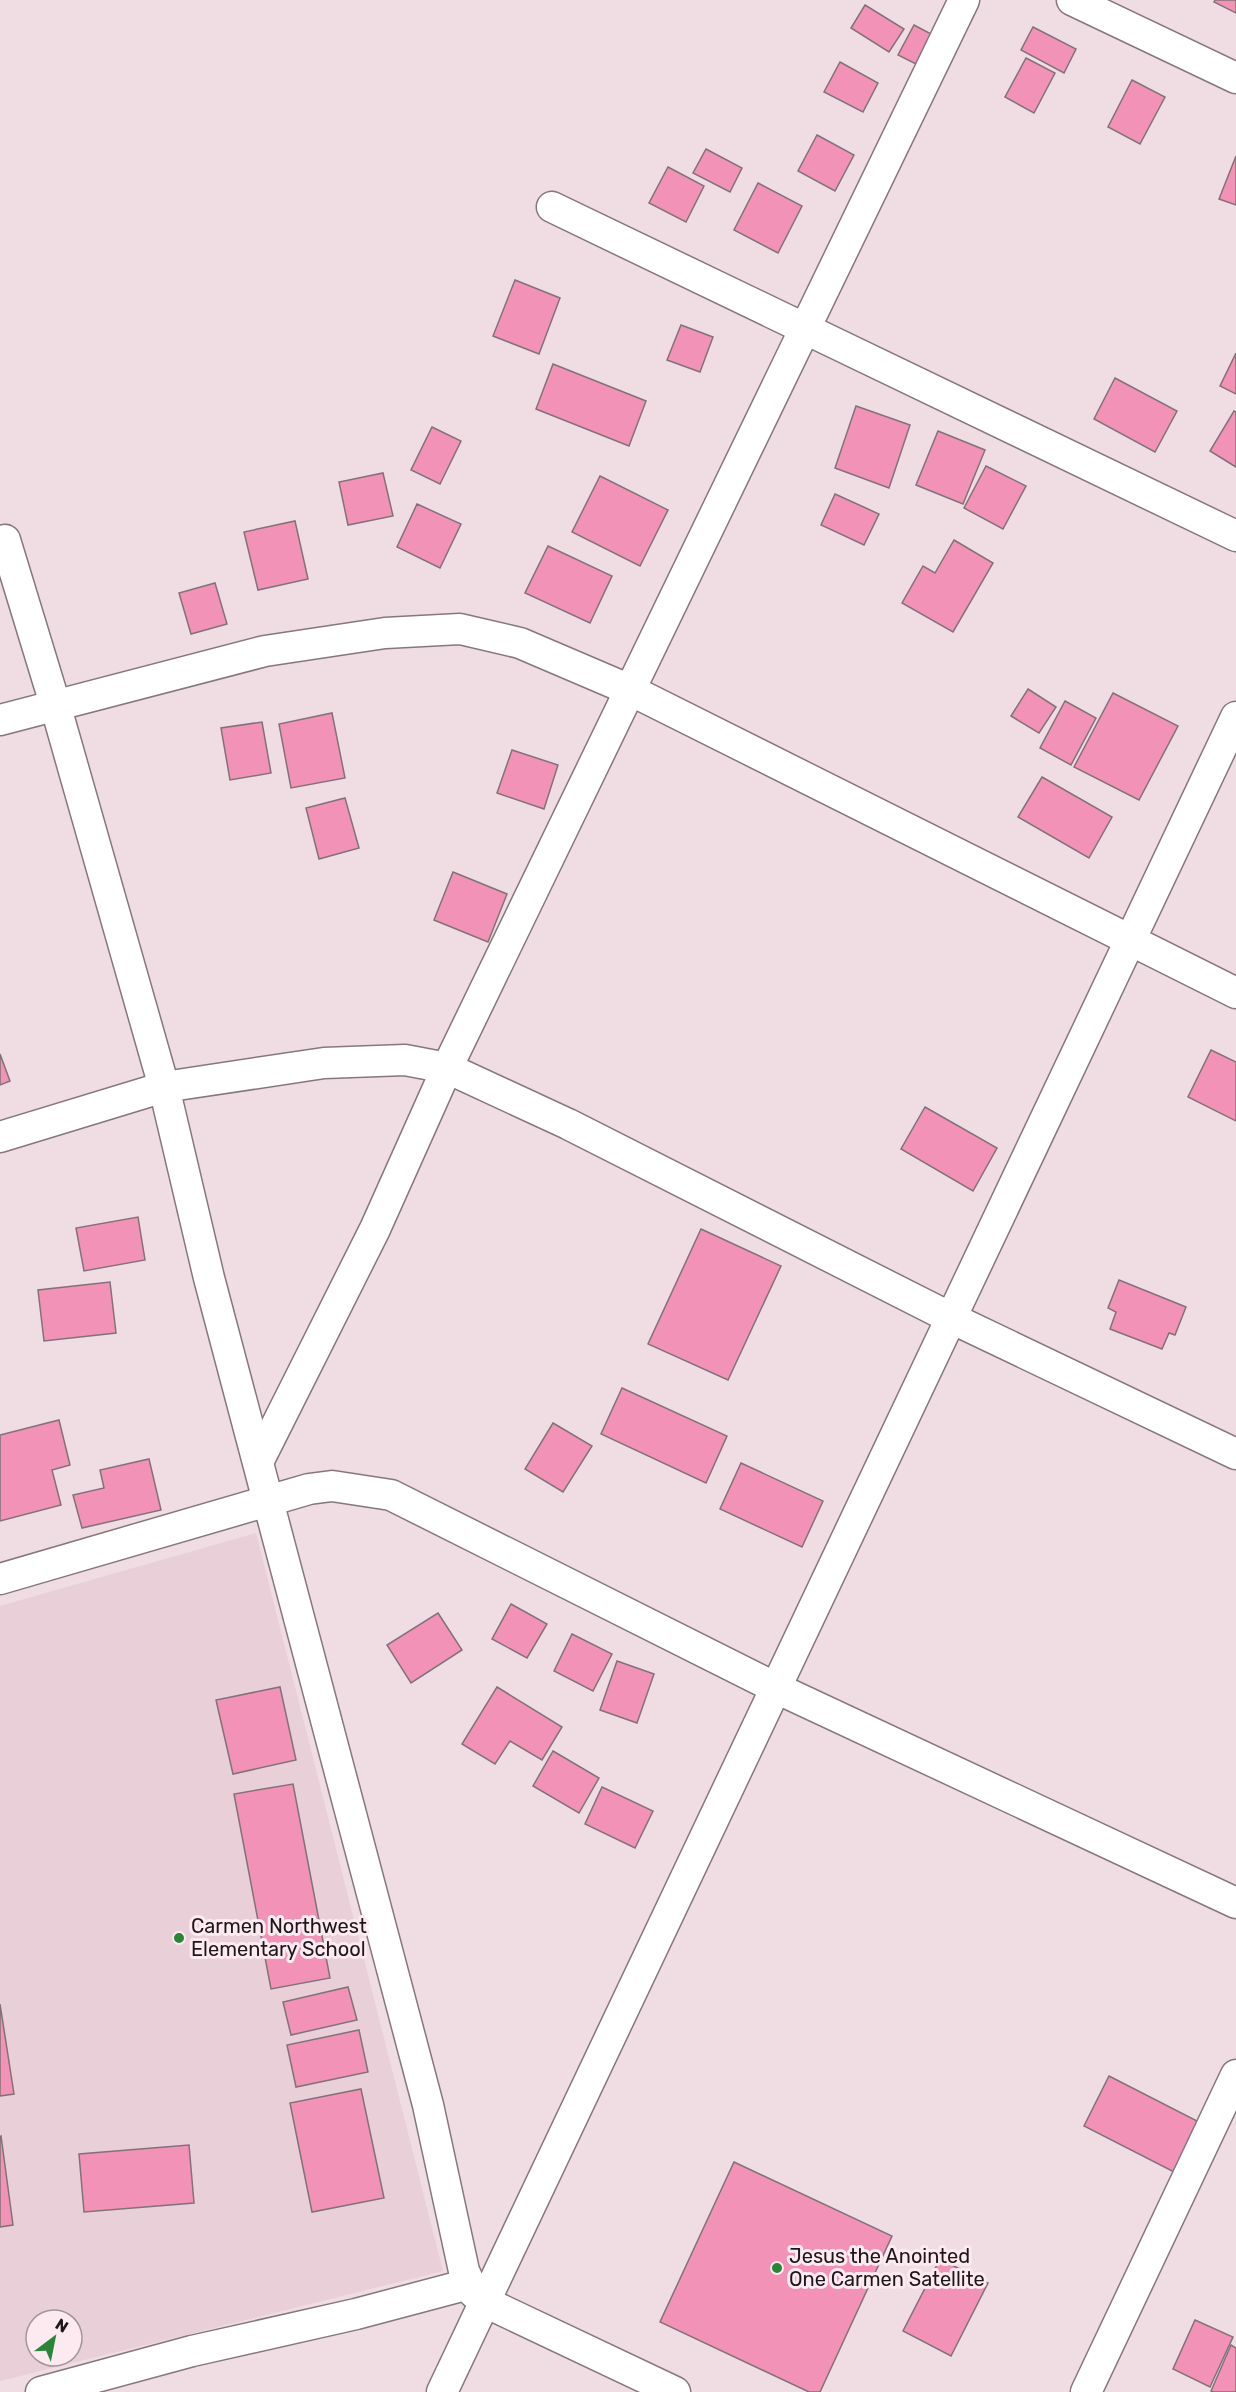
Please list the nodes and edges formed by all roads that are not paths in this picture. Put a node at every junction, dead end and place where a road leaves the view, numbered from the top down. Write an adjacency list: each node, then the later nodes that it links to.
1 (964, 0): 5 (street)
2 (1072, 0): 3 (street)
3 (1236, 78)
4 (552, 207): 5 (street)
5 (804, 330): 6 (street); 8 (street)
6 (1236, 536)
7 (5, 540): 9 (street)
8 (630, 690): 9 (street); 12 (street); 14 (street)
9 (55, 704): 11 (street); 15 (street)
10 (1236, 717): 12 (street)
11 (0, 720)
12 (1130, 941): 13 (street); 17 (street)
13 (1236, 993)
14 (447, 1068): 15 (street); 17 (street); 19 (street)
15 (164, 1087): 16 (street); 19 (street)
16 (0, 1137)
17 (951, 1318): 18 (street); 22 (street)
18 (1236, 1454)
19 (259, 1460): 20 (street)
20 (270, 1502): 21 (street); 22 (street); 25 (street)
21 (0, 1579)
22 (776, 1688): 23 (street); 25 (street)
23 (1236, 1903)
24 (1236, 2075): 29 (street)
25 (477, 2293): 26 (street); 27 (street); 28 (street)
26 (41, 2392)
27 (442, 2392)
28 (675, 2392)
29 (1086, 2392)

